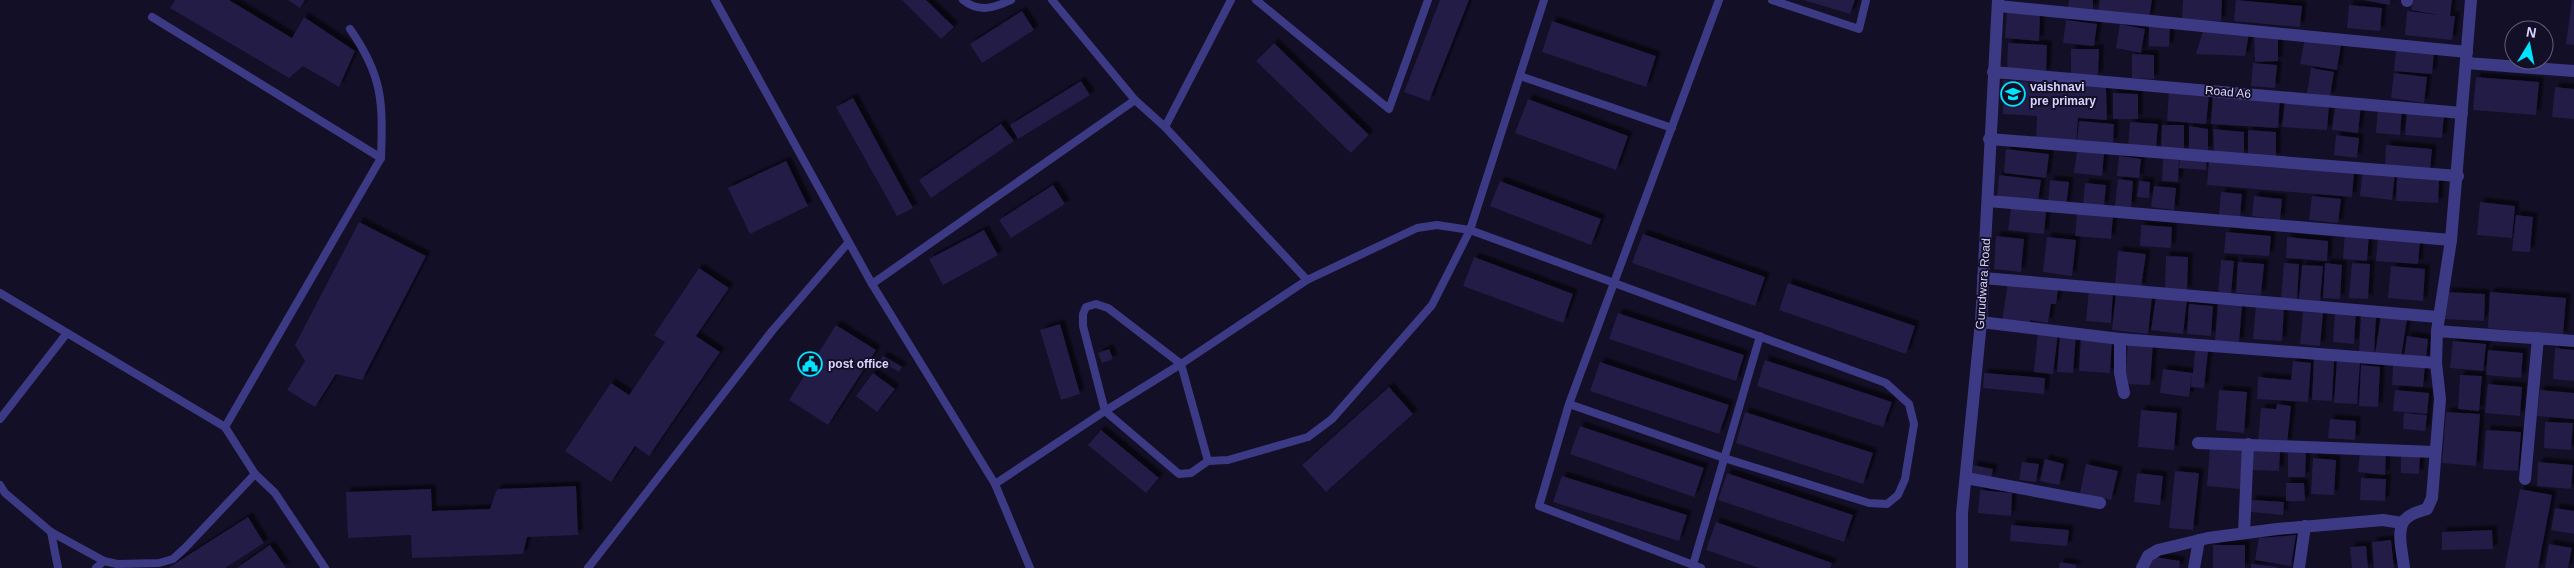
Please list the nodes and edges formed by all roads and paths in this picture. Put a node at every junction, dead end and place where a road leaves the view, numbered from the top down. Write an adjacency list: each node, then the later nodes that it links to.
1 (715, 0): 30 (lane)
2 (963, 0): 3 (lane)
3 (1012, 0)
4 (1052, 0): 20 (lane)
5 (1231, 0): 22 (lane)
6 (1256, 0): 7 (lane)
7 (1428, 0)
8 (1544, 0): 19 (lane)
9 (1719, 0): 23 (lane)
10 (1772, 0): 11 (lane)
11 (1866, 0)
12 (2471, 0): 16 (street)
13 (1998, 3): 16 (street); 18 (street, Gurudwara Road)
14 (152, 17): 25 (lane)
15 (350, 29): 25 (lane)
16 (2467, 57): 17 (street); 21 (street)
17 (2574, 71)
18 (1993, 72): 21 (street, Road A6); 24 (street, Gurudwara Road)
19 (1520, 76): 23 (lane); 28 (lane)
20 (1135, 100): 22 (lane); 34 (lane)
21 (2462, 113): 26 (street)
22 (1165, 127): 32 (lane)
23 (1672, 128): 33 (lane)
24 (1989, 139): 26 (street); 27 (street, Gurudwara Road)
25 (381, 158): 50 (lane)
26 (2458, 176): 29 (street)
27 (1988, 201): 29 (street); 31 (street, Gurudwara Road)
28 (1470, 230): 32 (lane); 33 (lane); 55 (lane)
29 (2451, 240): 36 (street)
30 (848, 243): 34 (lane); 72 (lane)
31 (1983, 278): 36 (street); 37 (street, Gurudwara Road)
32 (1307, 280): 45 (lane)
33 (1616, 283): 40 (lane); 47 (lane)
34 (872, 284): 59 (lane)
35 (0, 293): 39 (lane)
36 (2438, 317): 38 (street)
37 (1981, 322): 42 (street); 57 (street, Gurudwara Road)
38 (2437, 331): 41 (street); 44 (street)
39 (67, 333): 49 (lane); 50 (lane)
40 (1760, 336): 54 (lane); 54 (lane)
41 (2538, 338): 43 (street); 58 (street)
42 (2120, 339): 44 (street); 46 (street)
43 (2574, 341)
44 (2436, 363): 53 (street)
45 (1181, 364): 48 (lane); 48 (lane); 55 (lane)
46 (2124, 393)
47 (1569, 404): 54 (lane); 68 (lane)
48 (1105, 411): 55 (lane); 59 (lane)
49 (0, 418)
50 (226, 427): 56 (lane)
51 (2198, 442): 52 (street)
52 (2248, 444): 53 (street); 65 (street)
53 (2435, 452): 62 (street)
54 (1724, 458): 68 (lane)
55 (1208, 461)
56 (255, 474): 67 (lane); 71 (lane)
57 (1966, 478): 61 (street); 74 (street, Gurudwara Road)
58 (2525, 479)
59 (995, 484): 73 (lane)
60 (0, 485): 64 (lane)
61 (2100, 503)
62 (2402, 523): 63 (street); 78 (street)
63 (2305, 526): 65 (street); 77 (street)
64 (52, 532): 67 (lane); 69 (lane)
65 (2244, 534): 66 (street)
66 (2199, 540): 75 (street); 76 (street)
67 (104, 561): 70 (lane)
68 (1697, 567)
69 (58, 568)
70 (96, 568)
71 (325, 568)
72 (588, 568)
73 (1030, 568)
74 (1962, 568)
75 (2142, 568)
76 (2194, 568)
77 (2299, 568)
78 (2404, 568)

